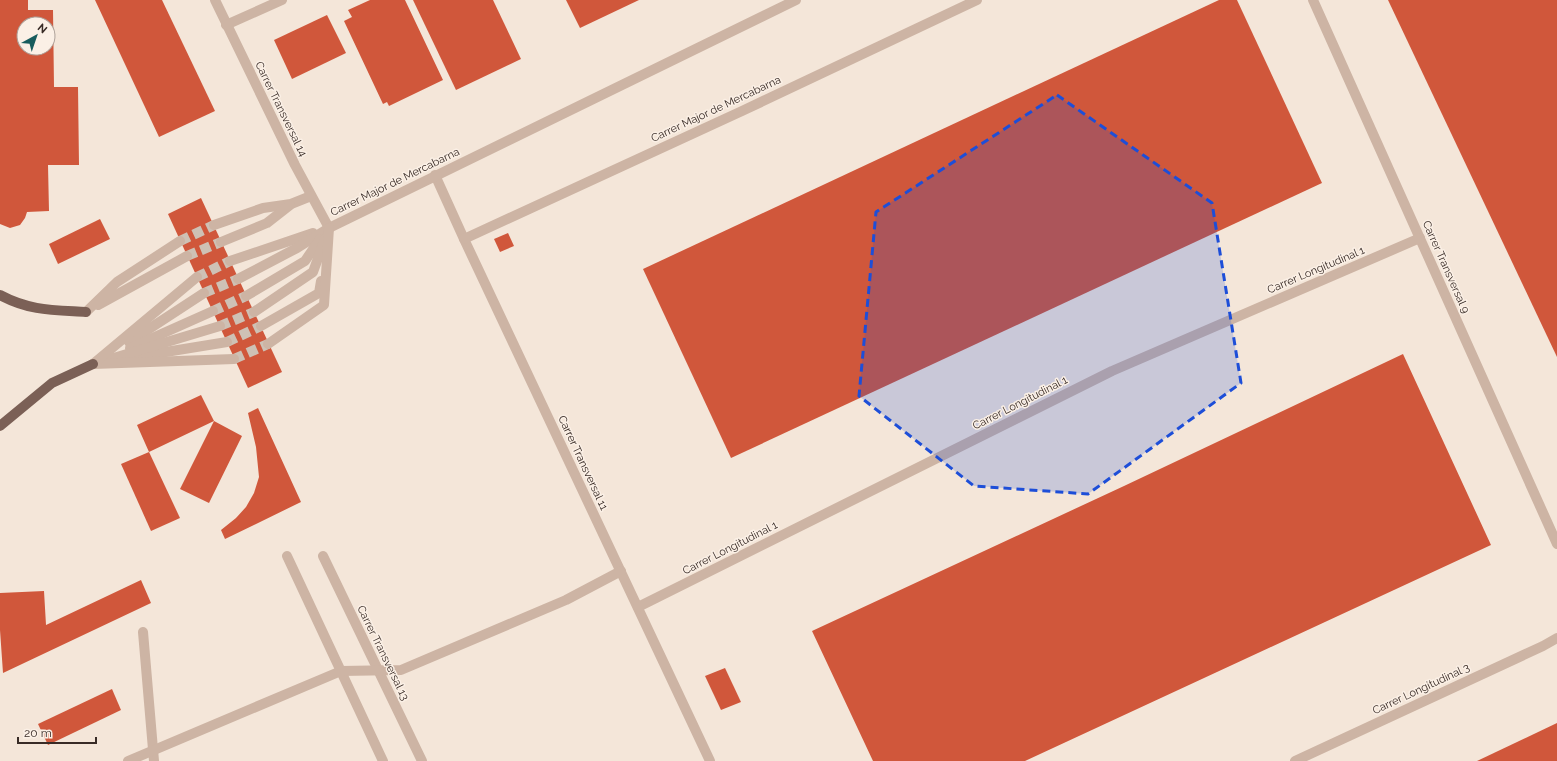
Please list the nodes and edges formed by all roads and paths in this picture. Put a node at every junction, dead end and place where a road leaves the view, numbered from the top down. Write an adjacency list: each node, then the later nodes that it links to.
1 (215, 0): 6 (lane, Carrer Transversal 14)
2 (282, 0): 6 (lane)
3 (796, 0): 7 (lane, Carrer Major de Mercabarna)
4 (977, 0): 13 (lane, Carrer Major de Mercabarna)
5 (1313, 0): 12 (lane, Carrer Transversal 9)
6 (226, 25): 8 (lane, Carrer Transversal 14)
7 (435, 175): 11 (lane, Carrer Major de Mercabarna); 13 (lane, Carrer Transversal 11)
8 (311, 196): 9 (lane); 11 (lane, Carrer Transversal 14)
9 (291, 204): 10 (lane); 15 (lane)
10 (214, 225)
11 (329, 228): 17 (lane); 19 (lane); 22 (lane); 25 (lane); 27 (lane); 29 (lane)
12 (1420, 238): 33 (lane, Carrer Transversal 9); 37 (lane, Carrer Longitudinal 1)
13 (464, 239): 36 (lane, Carrer Transversal 11)
14 (180, 241): 24 (lane)
15 (221, 242)
16 (187, 256): 24 (lane)
17 (230, 261)
18 (197, 278): 31 (lane)
19 (238, 278)
20 (204, 293): 31 (lane)
21 (0, 295): 24 (main road)
22 (246, 296)
23 (213, 311): 31 (lane)
24 (86, 312)
25 (254, 312)
26 (220, 326): 31 (lane)
27 (261, 326)
28 (227, 342): 31 (lane)
29 (268, 344)
30 (234, 359): 31 (lane)
31 (93, 364): 32 (main road)
32 (0, 426)
33 (1557, 544)
34 (287, 556): 40 (lane)
35 (323, 556): 41 (lane, Carrer Transversal 13)
36 (621, 570): 37 (lane, Carrer Transversal 11); 41 (lane)
37 (638, 607): 47 (lane, Carrer Transversal 11)
38 (143, 632): 42 (lane)
39 (1557, 638): 48 (lane, Carrer Longitudinal 3)
40 (340, 671): 41 (lane); 42 (lane); 45 (lane)
41 (378, 671): 46 (lane, Carrer Transversal 13)
42 (153, 749): 43 (lane); 44 (lane)
43 (128, 761)
44 (154, 761)
45 (383, 761)
46 (422, 761)
47 (710, 761)
48 (1295, 761)

